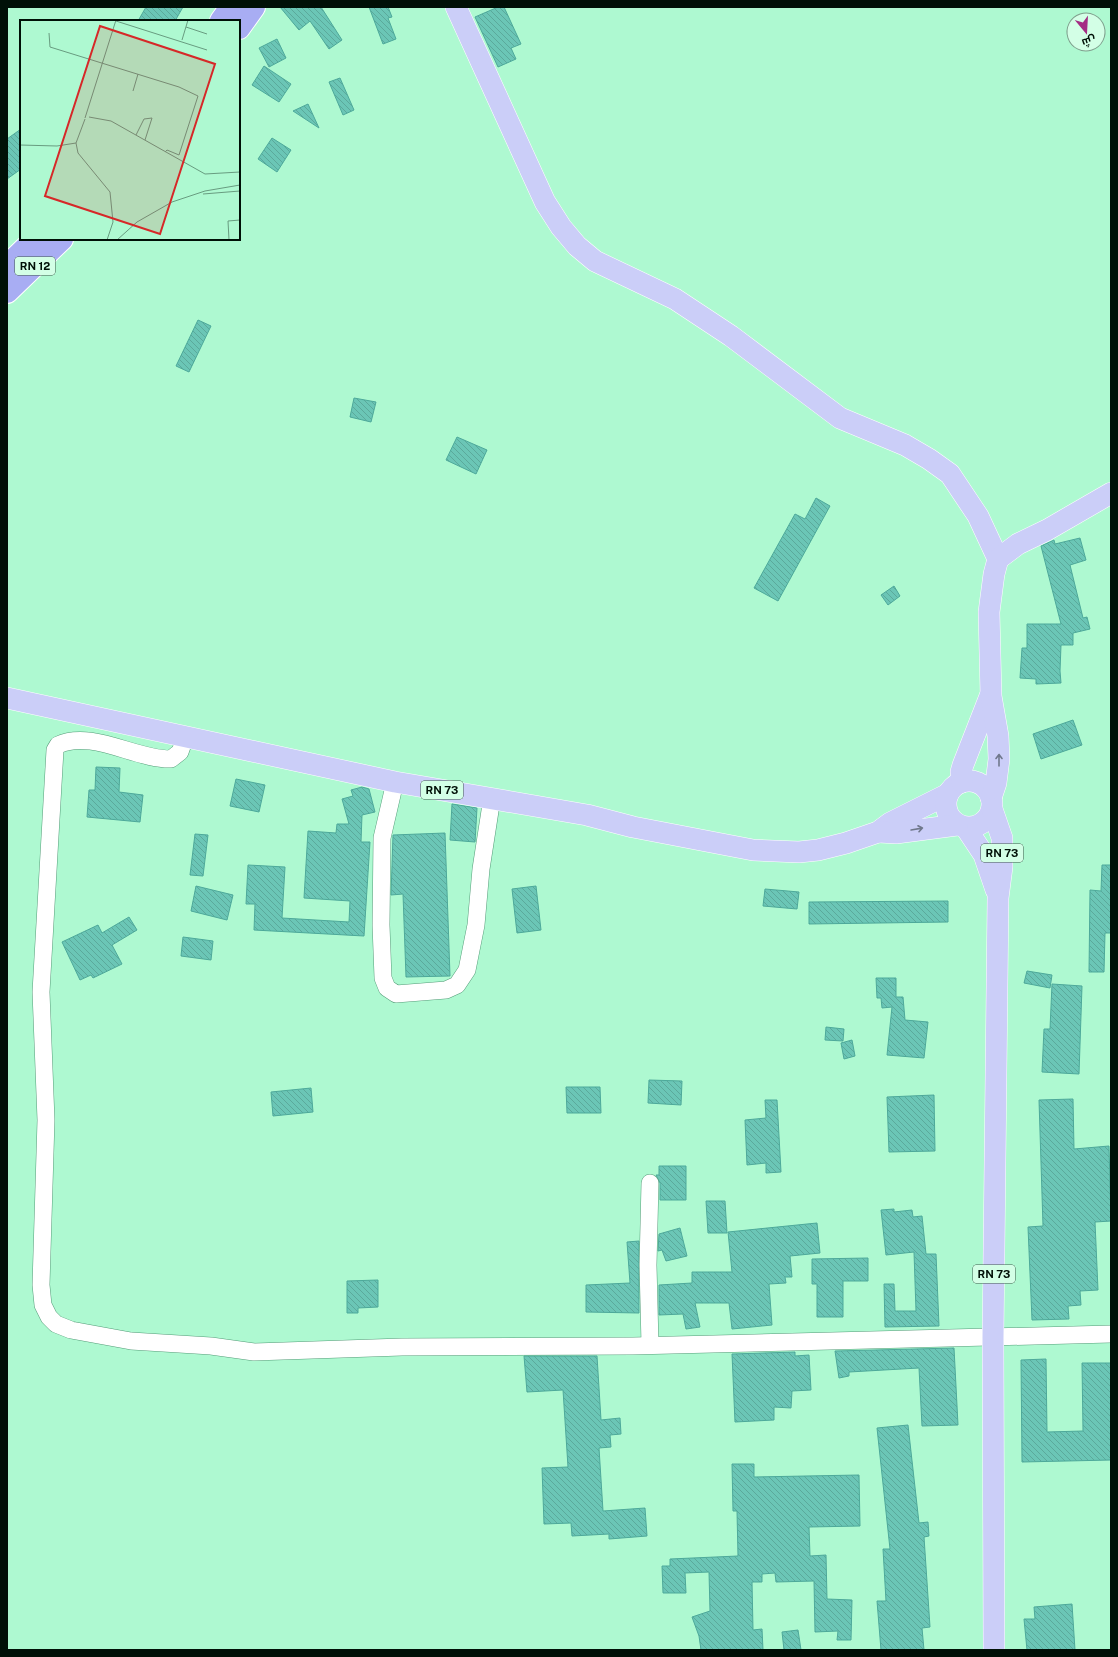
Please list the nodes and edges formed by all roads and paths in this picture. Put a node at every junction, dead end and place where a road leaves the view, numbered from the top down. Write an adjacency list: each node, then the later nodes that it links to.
1 (231, 7): 4 (highway)
2 (254, 7): 5 (highway)
3 (456, 7): 11 (main road)
4 (222, 20)
5 (240, 27)
6 (34, 240): 8 (highway, RN 12)
7 (61, 240): 9 (highway, RN 12)
8 (7, 266)
9 (7, 292)
10 (1111, 493): 11 (main road)
11 (998, 559): 12 (main road)
12 (991, 696): 16 (main road); 18 (main road, one-way to 12)
13 (7, 698): 14 (main road, RN 73)
14 (185, 738): 15 (main road, RN 73); 25 (street)
15 (395, 782): 17 (main road, RN 73); 17 (street)
16 (955, 788): 18 (main road); 19 (main road); 20 (main road, RN 73)
17 (492, 798): 20 (main road, RN 73)
18 (992, 803): 19 (main road); 21 (main road, RN 73)
19 (962, 826): 20 (main road, RN 73, one-way to 19); 21 (main road, RN 73)
20 (878, 832)
21 (998, 898): 24 (main road, RN 73)
22 (650, 1184): 25 (street)
23 (1111, 1334): 24 (street)
24 (993, 1338): 25 (street); 26 (main road, RN 73)
25 (650, 1344)
26 (994, 1650)

